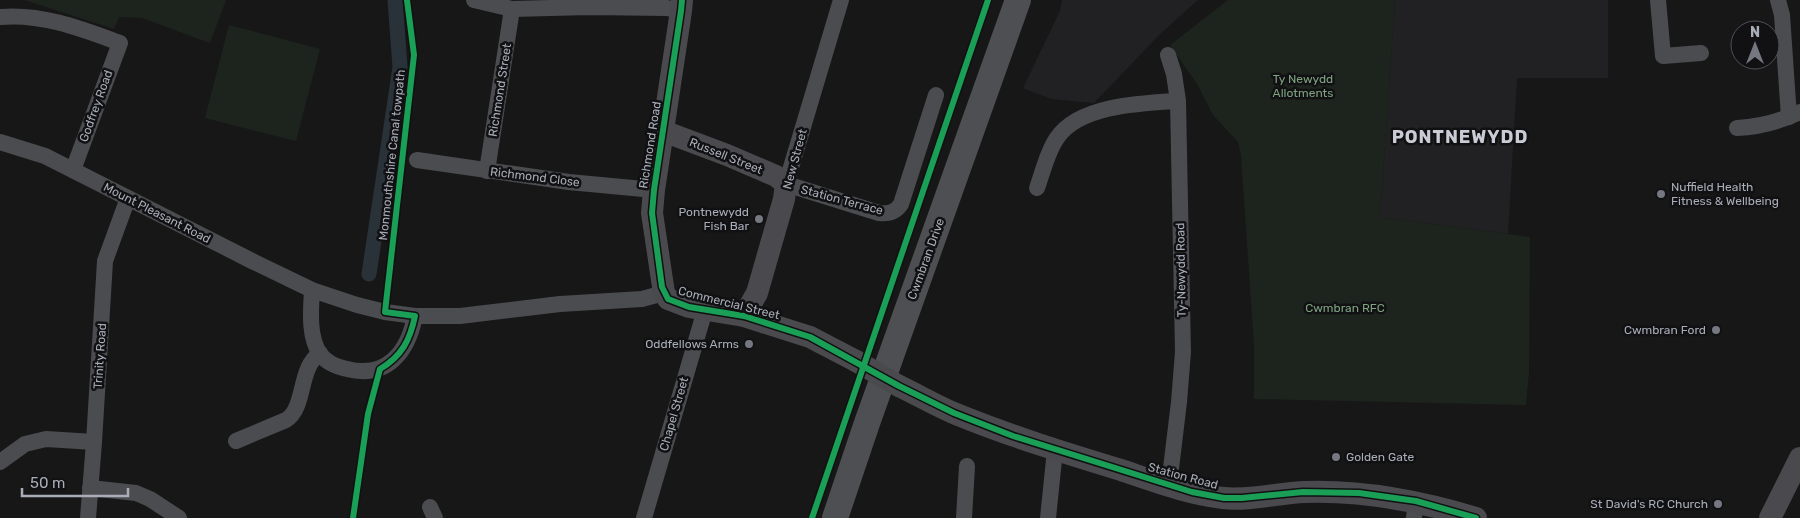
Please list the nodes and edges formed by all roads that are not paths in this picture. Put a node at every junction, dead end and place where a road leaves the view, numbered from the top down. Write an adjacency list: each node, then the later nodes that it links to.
1 (474, 0): 7 (street)
2 (841, 0): 20 (street, New Street)
3 (1018, 0): 43 (main road, Cwmbran Drive)
4 (1658, 0): 9 (street)
5 (1778, 0): 13 (street)
6 (682, 5): 7 (street); 15 (street, Richmond Road)
7 (512, 10): 19 (street, Richmond Street)
8 (0, 17): 18 (street, Godfrey Road)
9 (1701, 53)
10 (1168, 55): 12 (street, Ty-Newydd Road)
11 (936, 95): 20 (street, Station Terrace)
12 (1178, 101): 21 (street); 37 (street, Ty-Newydd Road)
13 (1794, 114): 14 (street)
14 (1737, 128)
15 (663, 132): 20 (street, Russell Street); 22 (street, Richmond Road)
16 (0, 142): 18 (street, Mount Pleasant Road)
17 (417, 160): 19 (street, Richmond Close)
18 (73, 170): 23 (street, Mount Pleasant Road)
19 (487, 171): 22 (street, Richmond Close)
20 (786, 184): 28 (street, New Street)
21 (1037, 188)
22 (654, 190): 25 (street, Richmond Road)
23 (128, 198): 24 (street, Mount Pleasant Road); 32 (street, Trinity Road)
24 (312, 290): 27 (street, Commercial Street); 29 (street)
25 (664, 293): 26 (street, Commercial Street); 27 (street, Commercial Street)
26 (705, 310): 28 (street, Commercial Street); 42 (street, Chapel Street)
27 (415, 316): 29 (street)
28 (744, 316): 30 (street, Commercial Street, bridge)
29 (320, 353): 31 (street)
30 (899, 386): 33 (street, Station Road)
31 (236, 441)
32 (94, 442): 35 (street); 38 (street, Trinity Road)
33 (1055, 450): 37 (street, Station Road); 45 (street)
34 (1800, 458): 47 (street)
35 (0, 462)
36 (967, 466): 44 (street)
37 (1168, 485): 39 (street, Station Road)
38 (90, 488): 40 (street, Trinity Road); 41 (street)
39 (1415, 510): 46 (street, Station Road)
40 (88, 518)
41 (179, 518)
42 (645, 518)
43 (835, 518)
44 (964, 518)
45 (1048, 518)
46 (1476, 518)
47 (1770, 518)

